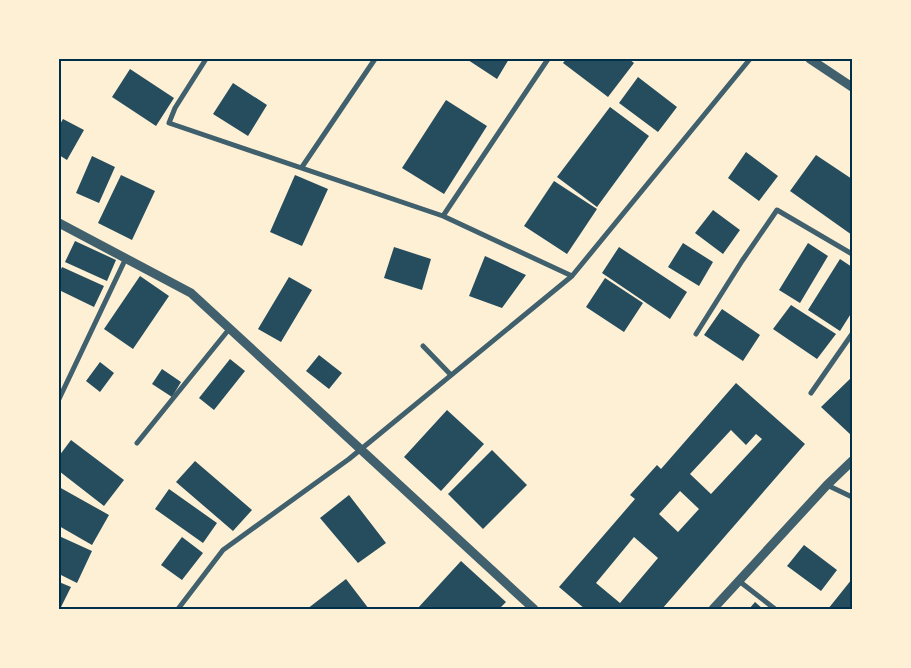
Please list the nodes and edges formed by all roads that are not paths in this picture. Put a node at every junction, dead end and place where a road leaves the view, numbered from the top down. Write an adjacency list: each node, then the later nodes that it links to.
1 (206, 59): 7 (street)
2 (375, 59): 7 (street)
3 (548, 59): 8 (street)
4 (750, 59): 12 (street)
5 (810, 59): 6 (street)
6 (852, 87)
7 (302, 167): 8 (street)
8 (444, 216): 12 (street)
9 (59, 223): 11 (street)
10 (852, 254): 14 (street)
11 (126, 258): 13 (street); 19 (street)
12 (572, 276): 17 (street)
13 (230, 328): 20 (street); 21 (street)
14 (696, 334)
15 (852, 334): 18 (street)
16 (423, 346): 17 (street)
17 (451, 375): 21 (street)
18 (811, 393)
19 (59, 398)
20 (137, 443)
21 (361, 448): 26 (street); 27 (street)
22 (852, 461): 23 (street)
23 (827, 485): 24 (street); 25 (street)
24 (852, 497)
25 (740, 581): 28 (street); 29 (street)
26 (178, 609)
27 (534, 609)
28 (713, 609)
29 (775, 609)

